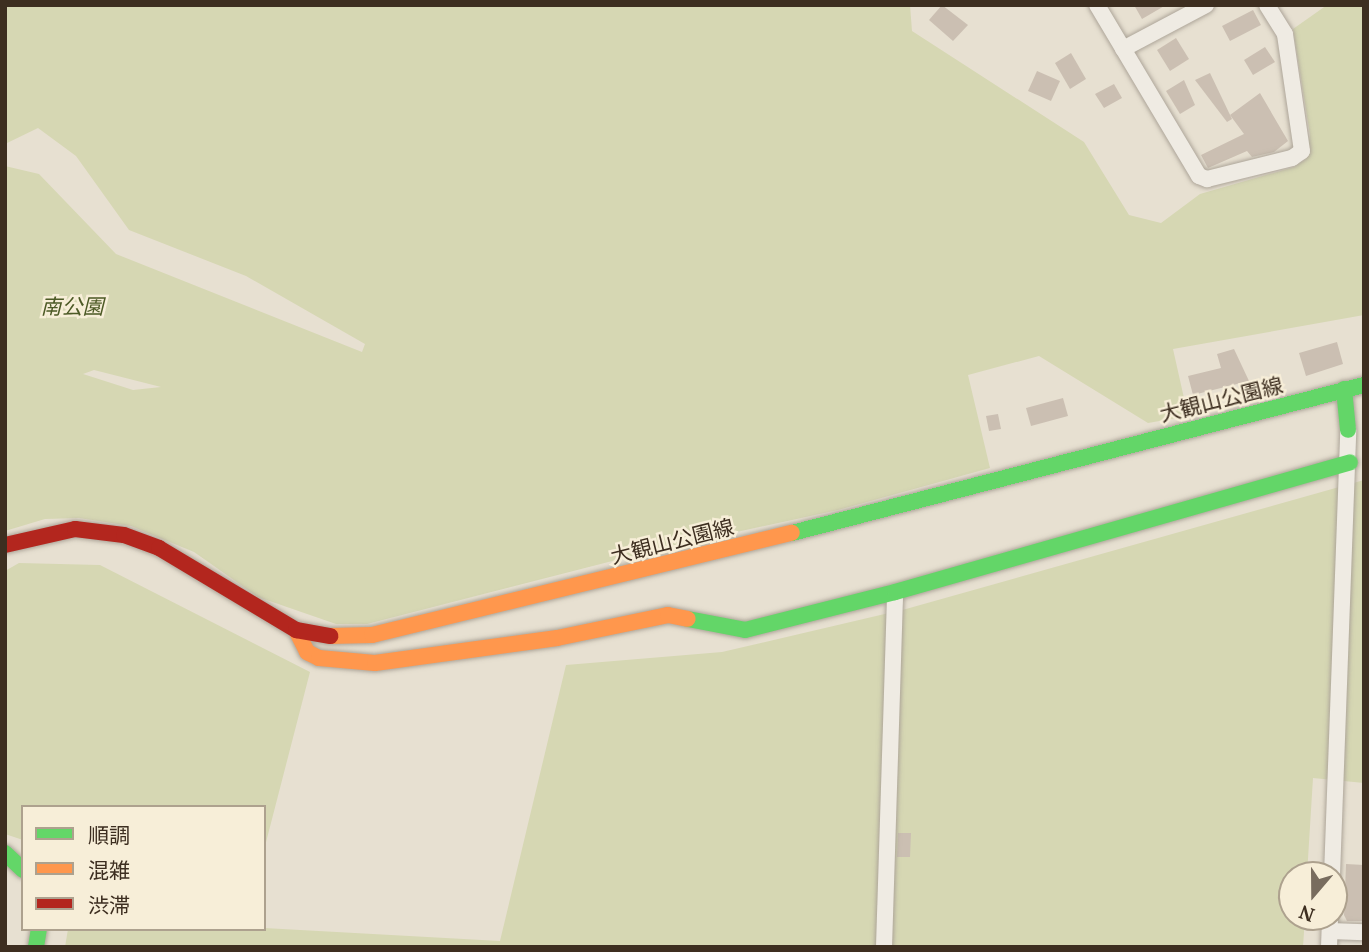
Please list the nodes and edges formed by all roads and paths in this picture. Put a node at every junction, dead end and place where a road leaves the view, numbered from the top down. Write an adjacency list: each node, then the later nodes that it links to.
1 (1097, 5): 4 (street)
2 (1206, 5): 4 (street)
3 (1267, 5): 4 (street)
4 (1123, 49)
5 (1364, 385): 6 (main road, 大観山公園線)
6 (1344, 389): 7 (main road); 11 (main road, 大観山公園線)
7 (1348, 430): 8 (street)
8 (1350, 462): 10 (main road); 13 (street)
9 (5, 545): 11 (main road, 大観山公園線)
10 (895, 592): 11 (main road); 17 (street)
11 (296, 630)
12 (5, 853): 14 (main road)
13 (1333, 861)
14 (21, 868)
15 (1330, 932): 16 (street)
16 (1364, 932)
17 (884, 947)

